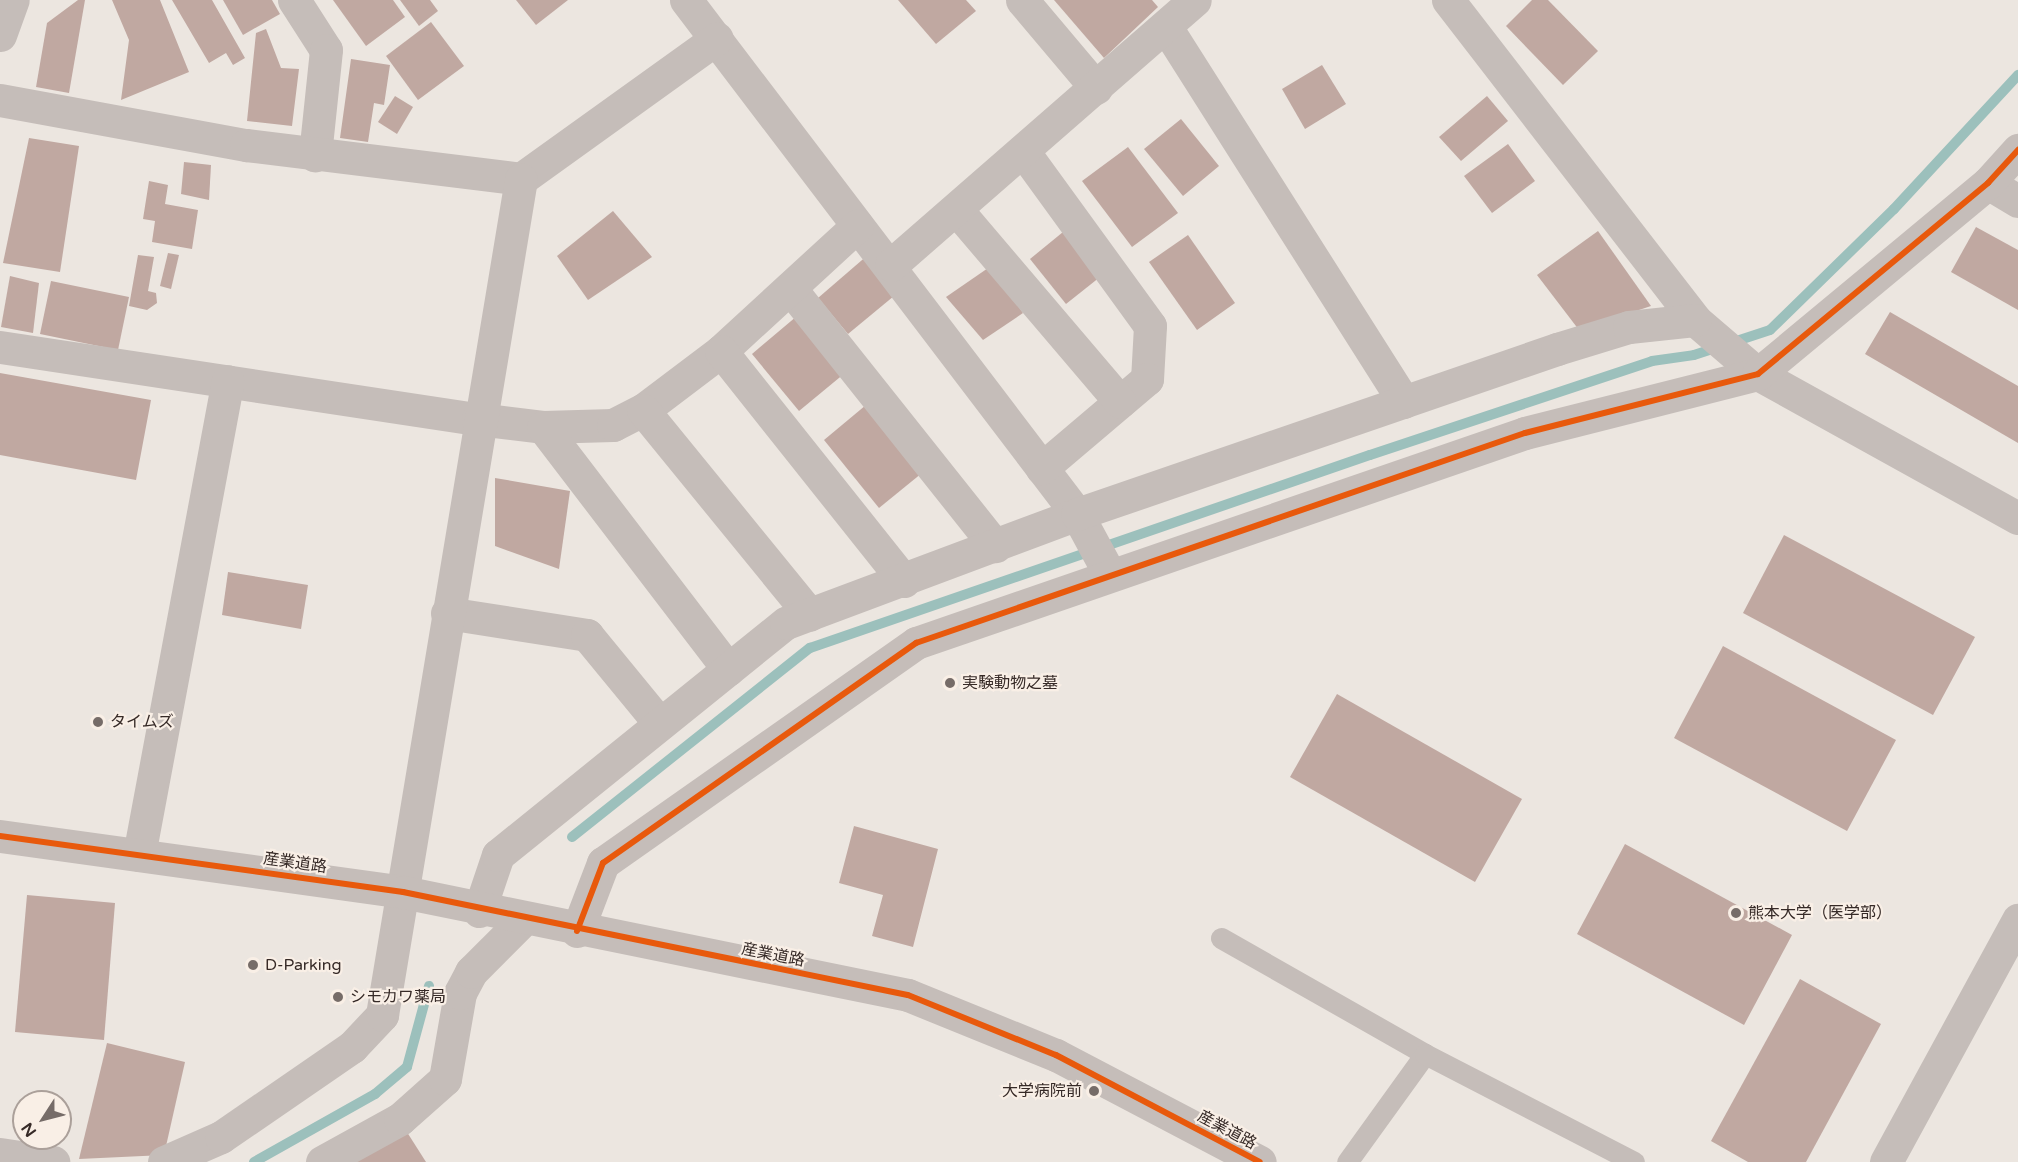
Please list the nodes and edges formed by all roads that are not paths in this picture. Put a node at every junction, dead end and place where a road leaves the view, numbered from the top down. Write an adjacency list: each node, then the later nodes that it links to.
1 (12, 0): 8 (street)
2 (294, 0): 14 (street)
3 (686, 0): 9 (street)
4 (1022, 0): 10 (street)
5 (1195, 0): 7 (street)
6 (1448, 0): 22 (street)
7 (1166, 27): 10 (street); 28 (street)
8 (0, 35)
9 (717, 38): 15 (street); 19 (street)
10 (1096, 88): 13 (street)
11 (0, 100): 14 (street)
12 (2018, 150): 16 (street)
13 (1023, 151): 18 (street); 27 (street)
14 (315, 155): 15 (street)
15 (521, 178): 30 (street)
16 (1988, 183): 17 (street); 25 (street)
17 (2018, 201)
18 (956, 209): 20 (street); 27 (street)
19 (857, 226): 20 (street); 21 (street)
20 (891, 265): 32 (street)
21 (790, 288): 24 (street); 35 (street)
22 (1695, 320): 25 (street); 28 (street)
23 (0, 347): 26 (street)
24 (722, 351): 29 (street); 37 (street)
25 (1758, 374): 34 (street); 36 (street)
26 (228, 381): 30 (street); 43 (street)
27 (1120, 402): 32 (street)
28 (1404, 402): 33 (street)
29 (643, 410): 31 (street); 39 (street)
30 (478, 419): 31 (street); 38 (street)
31 (543, 427): 40 (street)
32 (1042, 468): 33 (street)
33 (1077, 514): 35 (street); 36 (street)
34 (2018, 518)
35 (995, 546): 37 (street)
36 (1110, 575): 48 (street)
37 (904, 581): 39 (street)
38 (447, 613): 41 (street); 44 (street)
39 (810, 615): 40 (street)
40 (728, 669): 41 (street)
41 (660, 724): 45 (street)
42 (0, 836): 43 (street, 産業道路)
43 (139, 855): 44 (street, 産業道路)
44 (403, 892): 45 (street, 産業道路); 53 (street)
45 (479, 911): 46 (street, 産業道路)
46 (523, 920): 48 (street, 産業道路); 54 (street)
47 (2018, 920): 58 (street)
48 (577, 931): 55 (street, 産業道路)
49 (1221, 938): 50 (lane)
50 (1425, 1054): 56 (lane); 57 (lane)
51 (0, 1154): 52 (street)
52 (53, 1162)
53 (164, 1162)
54 (322, 1162)
55 (1260, 1162)
56 (1347, 1162)
57 (1634, 1162)
58 (1887, 1162)

